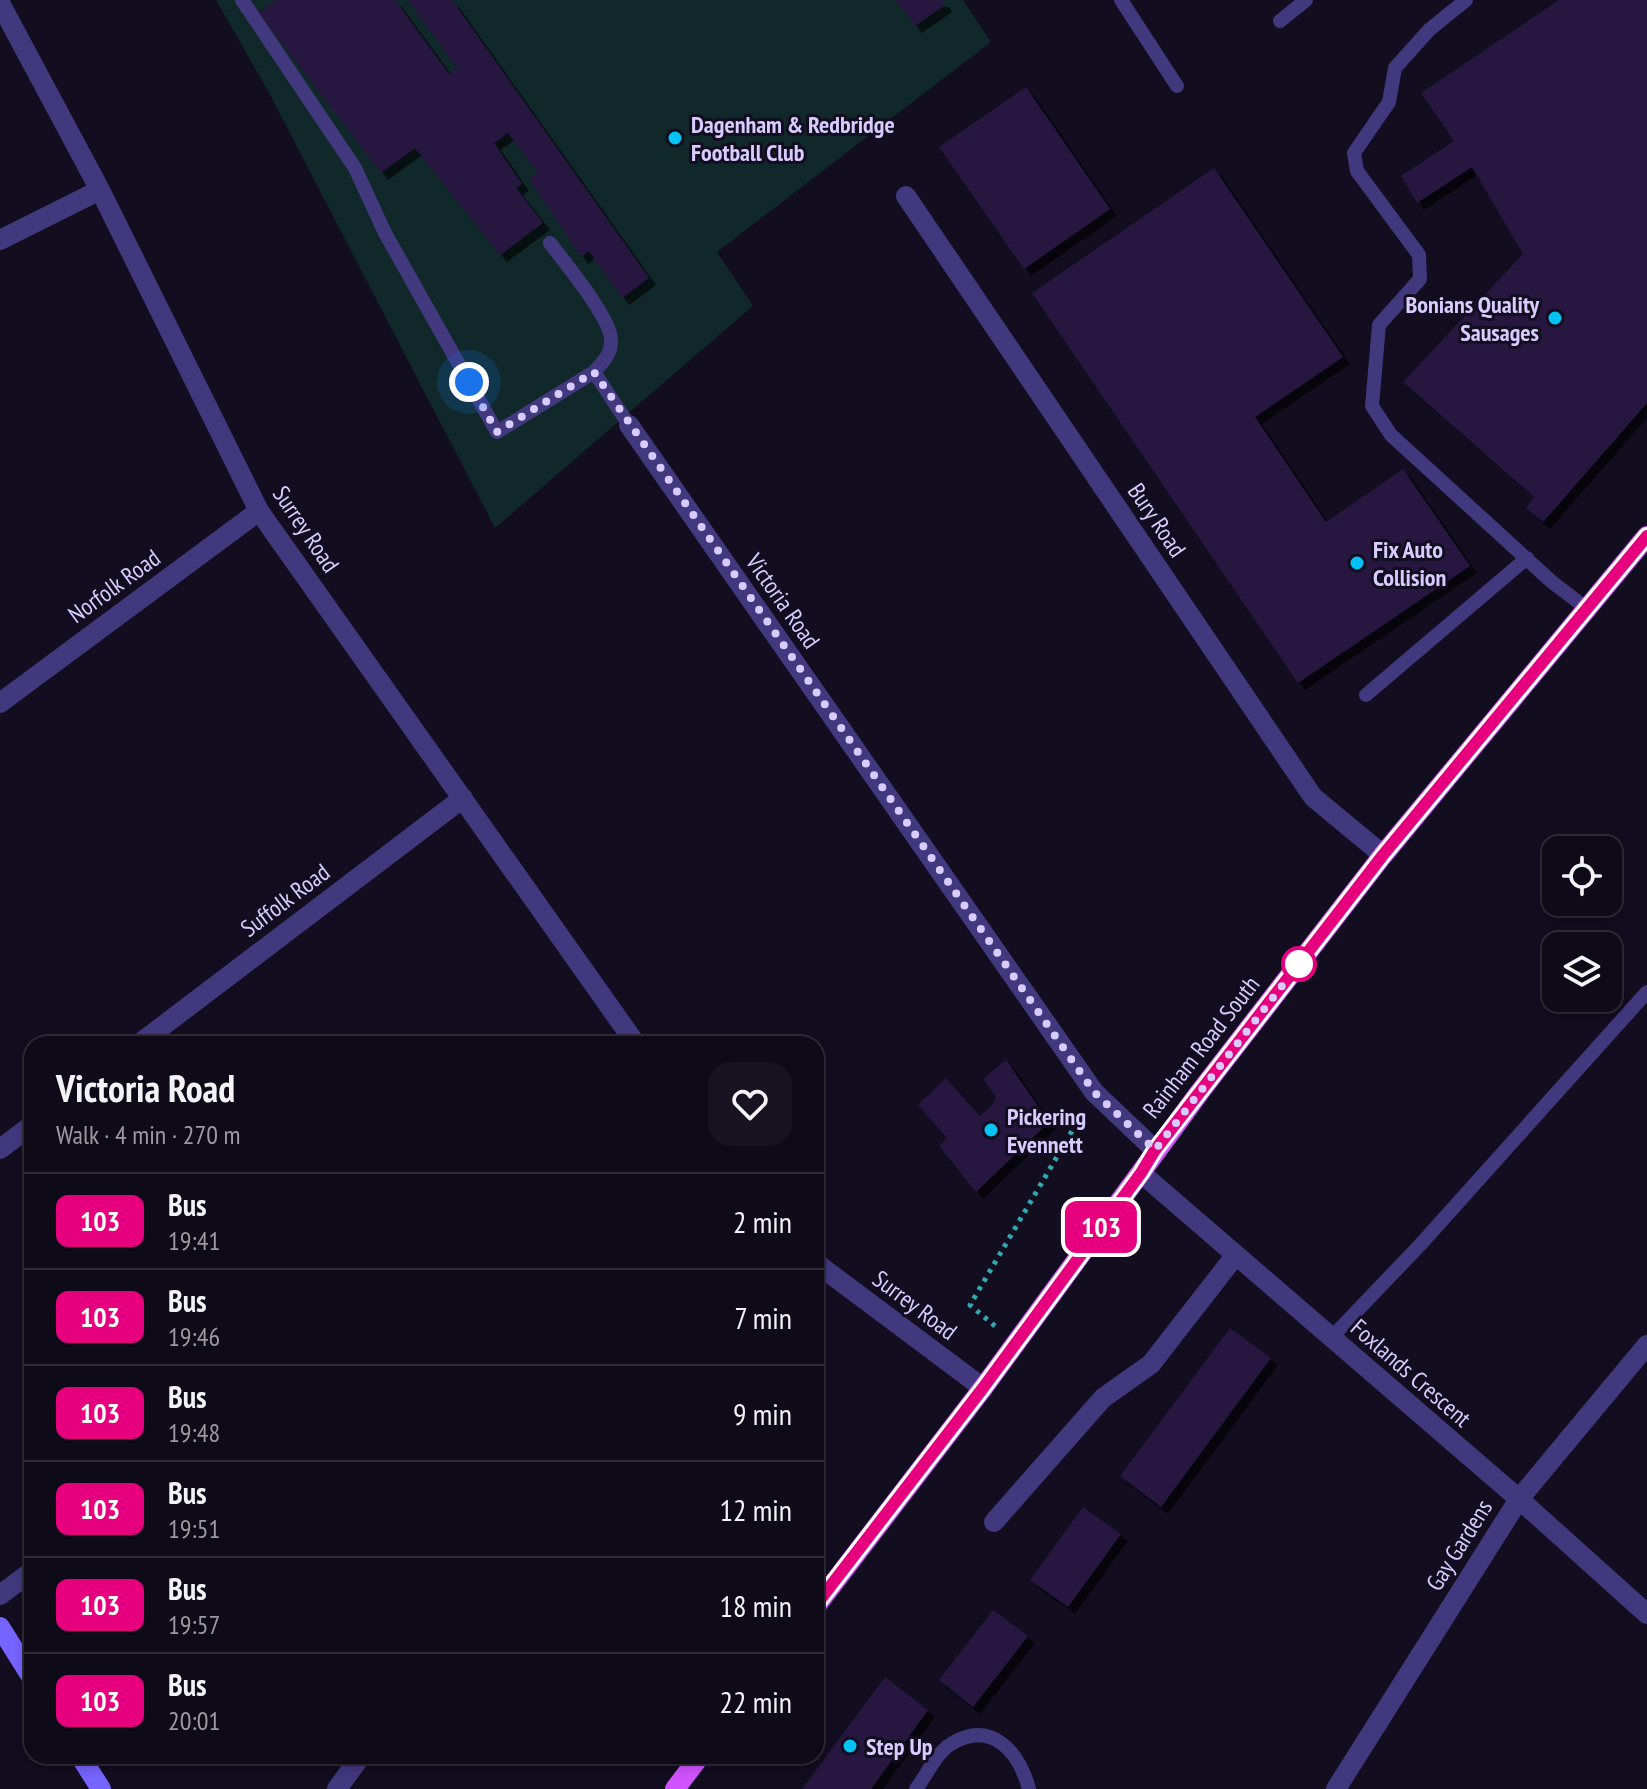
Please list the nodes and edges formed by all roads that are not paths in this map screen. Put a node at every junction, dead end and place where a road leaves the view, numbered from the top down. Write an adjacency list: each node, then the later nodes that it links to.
1 (242, 0): 12 (lane)
2 (1121, 0): 7 (lane)
3 (1306, 0): 6 (lane)
4 (1466, 0): 16 (lane)
5 (0, 3): 8 (street, Surrey Road)
6 (1280, 21)
7 (1177, 86)
8 (100, 190): 10 (street); 14 (street, Surrey Road)
9 (906, 196): 21 (street, Bury Road)
10 (0, 240)
11 (550, 243): 12 (lane)
12 (594, 372): 13 (lane)
13 (629, 425): 27 (street, Victoria Road)
14 (259, 511): 19 (street, Norfolk Road); 20 (street, Surrey Road)
15 (1647, 536): 17 (main road, Rainham Road South)
16 (1527, 558): 17 (lane); 18 (lane)
17 (1586, 608): 21 (main road, Rainham Road South)
18 (1366, 695)
19 (0, 703)
20 (463, 798): 23 (street, Suffolk Road); 24 (street, Surrey Road)
21 (1383, 855): 27 (main road, Rainham Road South)
22 (1647, 992): 31 (lane)
23 (150, 1036)
24 (630, 1036)
25 (24, 1131): 26 (street)
26 (0, 1149)
27 (1155, 1150): 28 (main road, Rainham Road South)
28 (1141, 1173): 29 (street, Foxlands Crescent); 33 (main road, Rainham Road South)
29 (1235, 1256): 31 (street, Foxlands Crescent); 35 (street)
30 (824, 1269): 33 (street, Surrey Road)
31 (1331, 1338): 34 (street, Foxlands Crescent)
32 (1647, 1345): 34 (street, Gay Gardens)
33 (983, 1388): 38 (main road, Rainham Road South)
34 (1519, 1499): 39 (street, Foxlands Crescent); 50 (street, Gay Gardens)
35 (994, 1522)
36 (24, 1577): 37 (street)
37 (0, 1595)
38 (824, 1596)
39 (1647, 1614)
40 (0, 1627): 41 (street)
41 (24, 1665)
42 (85, 1764): 45 (street)
43 (355, 1764): 46 (street)
44 (694, 1764): 47 (main road)
45 (101, 1789)
46 (337, 1789)
47 (675, 1789)
48 (916, 1789): 49 (lane)
49 (1029, 1789)
50 (1336, 1789)

